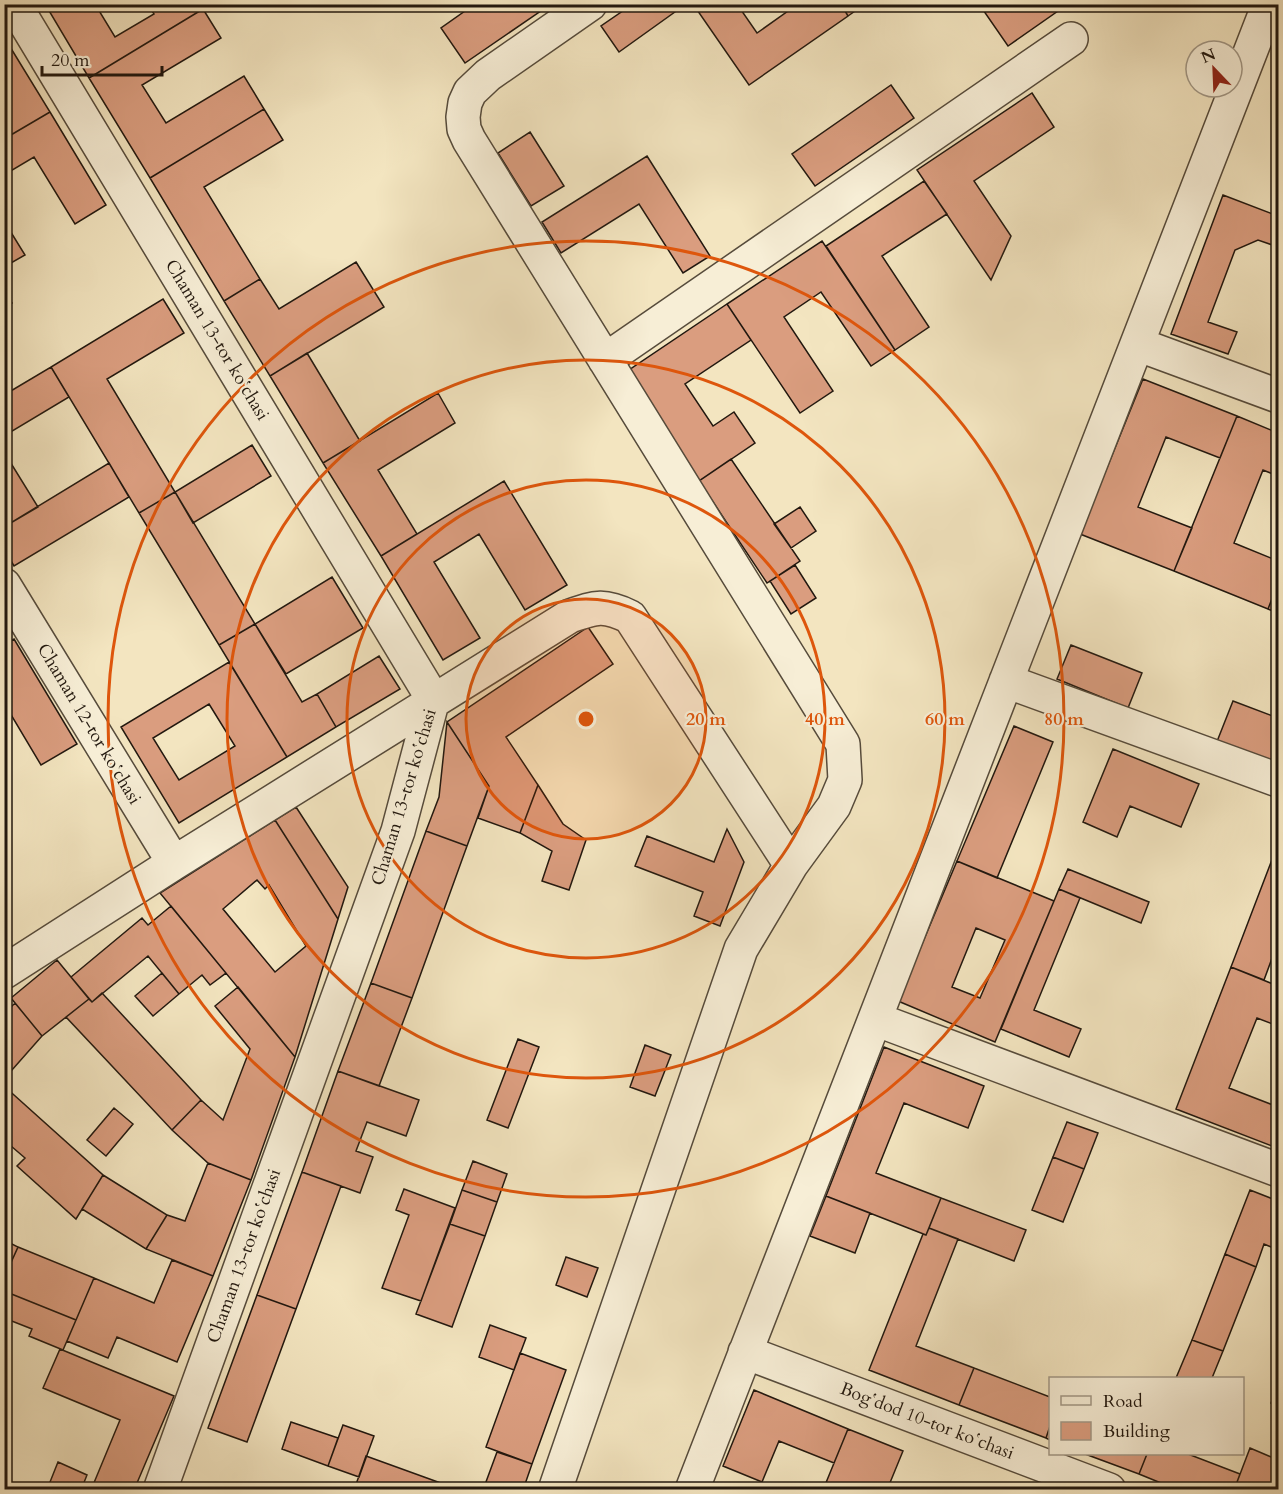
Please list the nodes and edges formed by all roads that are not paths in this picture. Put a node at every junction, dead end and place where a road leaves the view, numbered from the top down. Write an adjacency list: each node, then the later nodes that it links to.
1 (14, 4): 10 (street, Chaman 13-tor koʻchasi)
2 (591, 4): 6 (street)
3 (1271, 12): 5 (street)
4 (1071, 39): 6 (street)
5 (1137, 344): 7 (street); 9 (street)
6 (605, 360): 13 (street)
7 (1278, 396)
8 (4, 585): 12 (street, Chaman 12-tor koʻchasi)
9 (1006, 681): 11 (street); 15 (street)
10 (434, 699): 12 (street); 13 (street); 18 (street, Chaman 13-tor koʻchasi)
11 (1278, 780)
12 (174, 863): 14 (street)
13 (790, 865): 19 (street)
14 (4, 972)
15 (874, 1019): 16 (street); 17 (street)
16 (1278, 1170)
17 (745, 1352): 20 (street); 21 (street, Bogʻdod 10-tor koʻchasi)
18 (160, 1490)
19 (555, 1490)
20 (692, 1490)
21 (1109, 1490)

